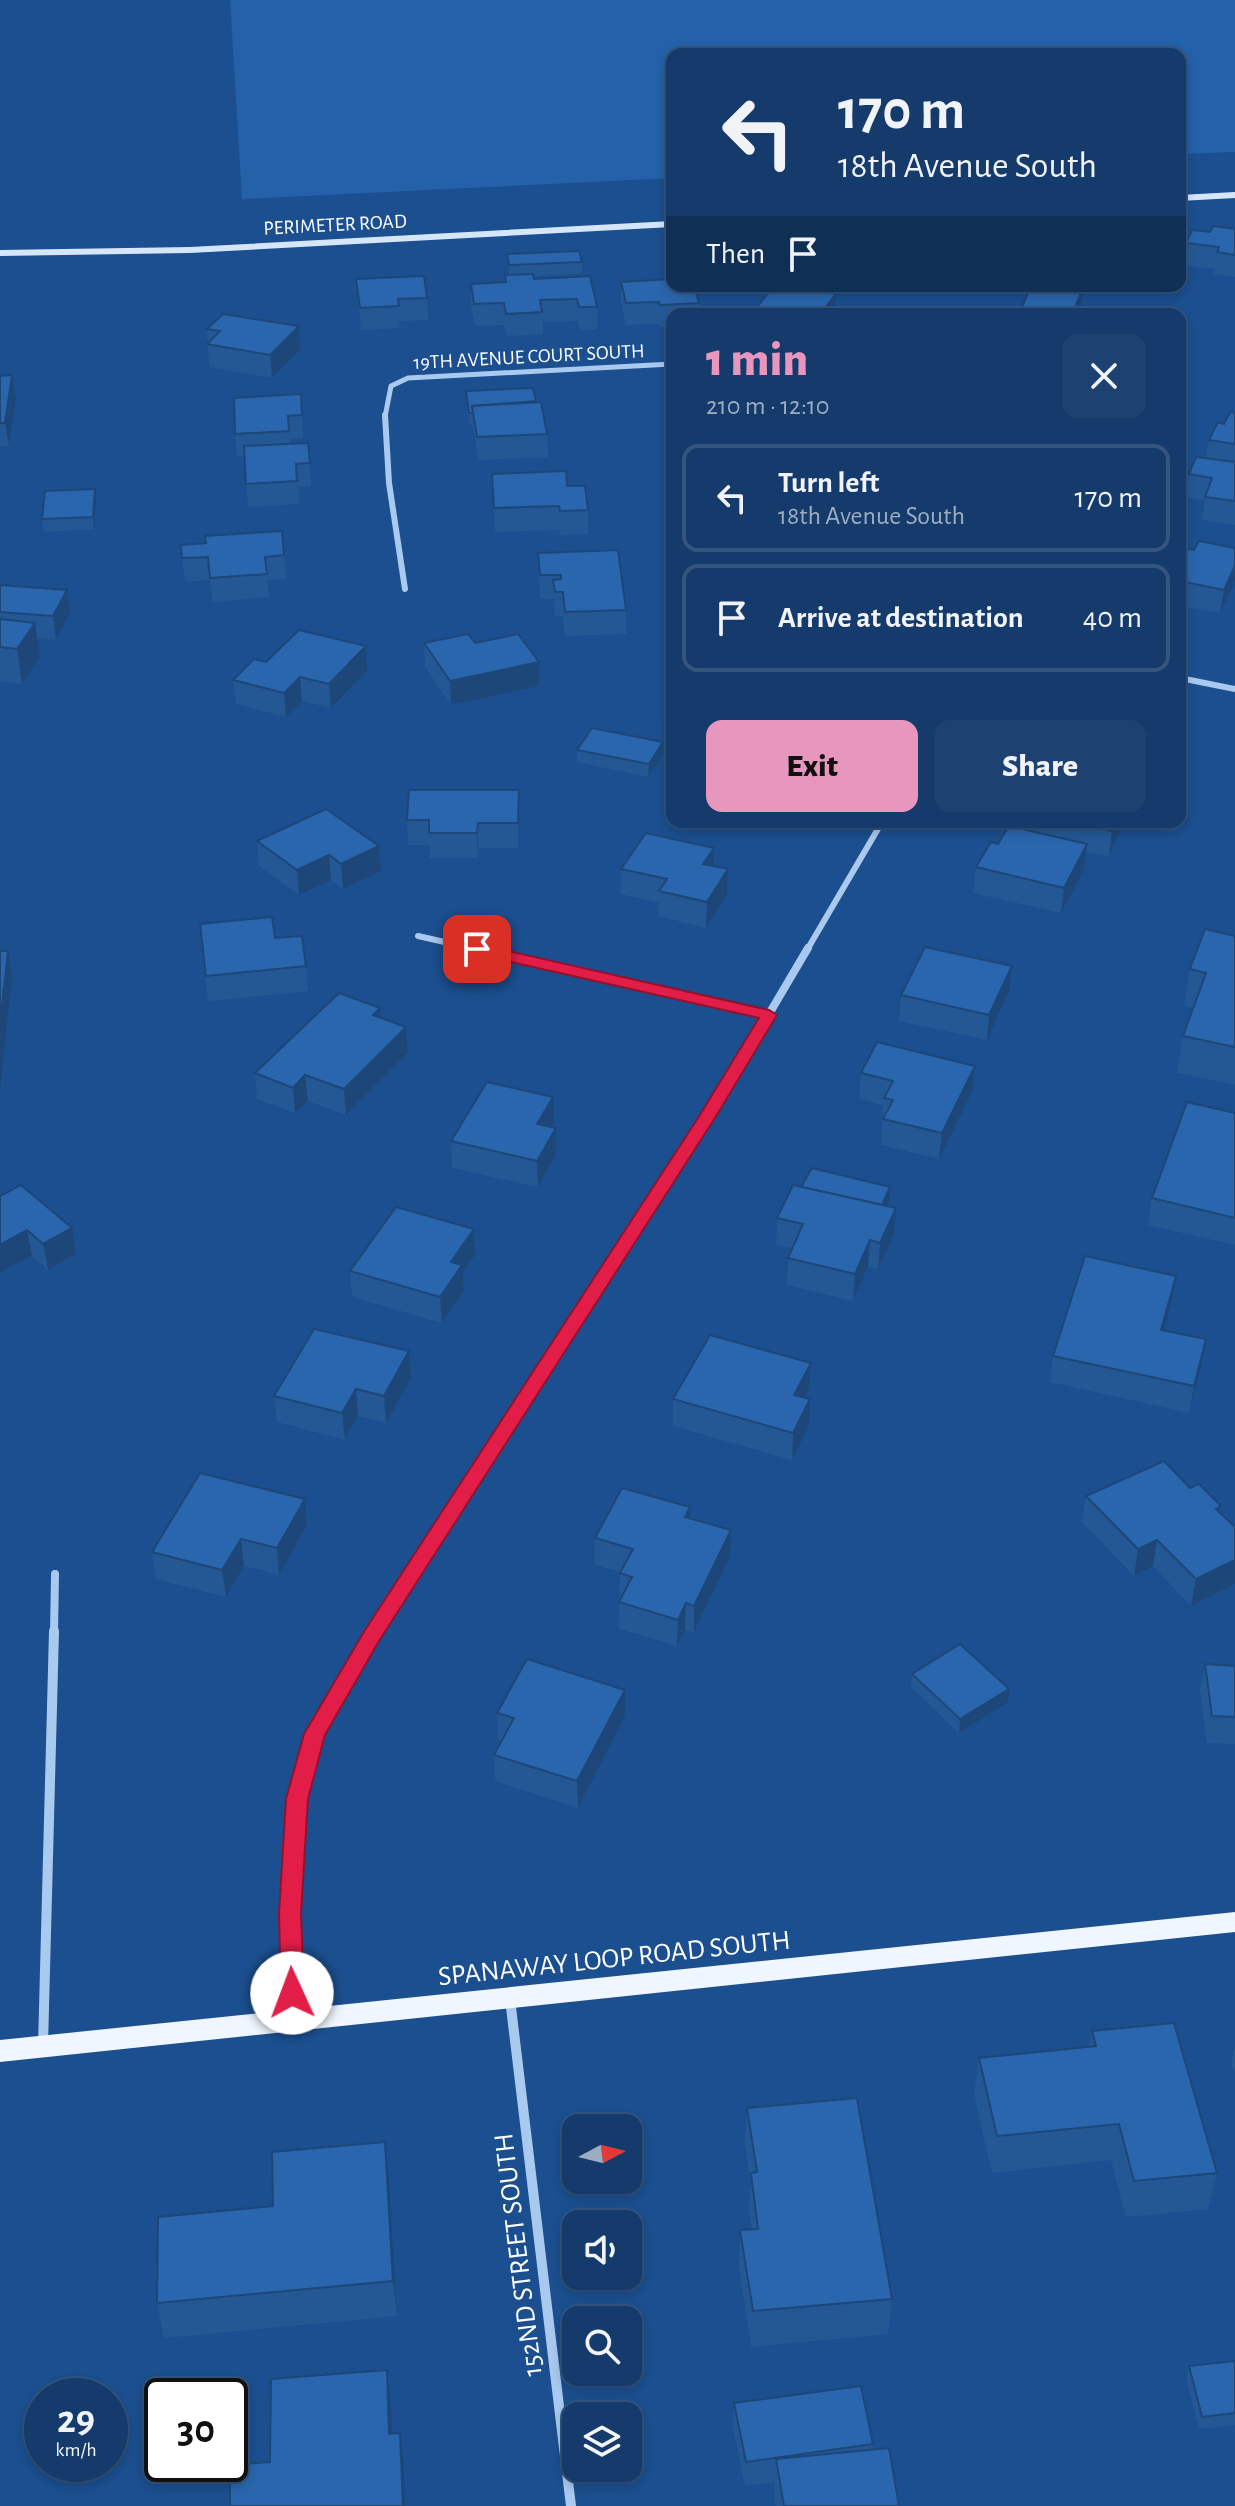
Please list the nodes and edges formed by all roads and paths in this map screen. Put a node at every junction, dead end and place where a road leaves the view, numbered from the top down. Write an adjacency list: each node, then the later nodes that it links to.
1 (1235, 195): 2 (street)
2 (1186, 198)
3 (666, 224): 4 (street, PERIMETER ROAD)
4 (0, 253)
5 (666, 364): 6 (street, 19TH AVENUE COURT SOUTH)
6 (405, 589)
7 (1186, 679): 8 (street)
8 (1235, 689)
9 (878, 828): 11 (street)
10 (418, 936): 11 (street)
11 (769, 1015): 15 (street)
12 (55, 1574): 16 (street)
13 (1235, 1922): 14 (main road, SPANAWAY LOOP ROAD SOUTH)
14 (510, 1999): 15 (main road, SPANAWAY LOOP ROAD SOUTH); 18 (street, 152ND STREET SOUTH)
15 (293, 2020): 16 (main road, SPANAWAY LOOP ROAD SOUTH)
16 (43, 2047): 17 (main road, SPANAWAY LOOP ROAD SOUTH)
17 (0, 2051)
18 (571, 2506)

